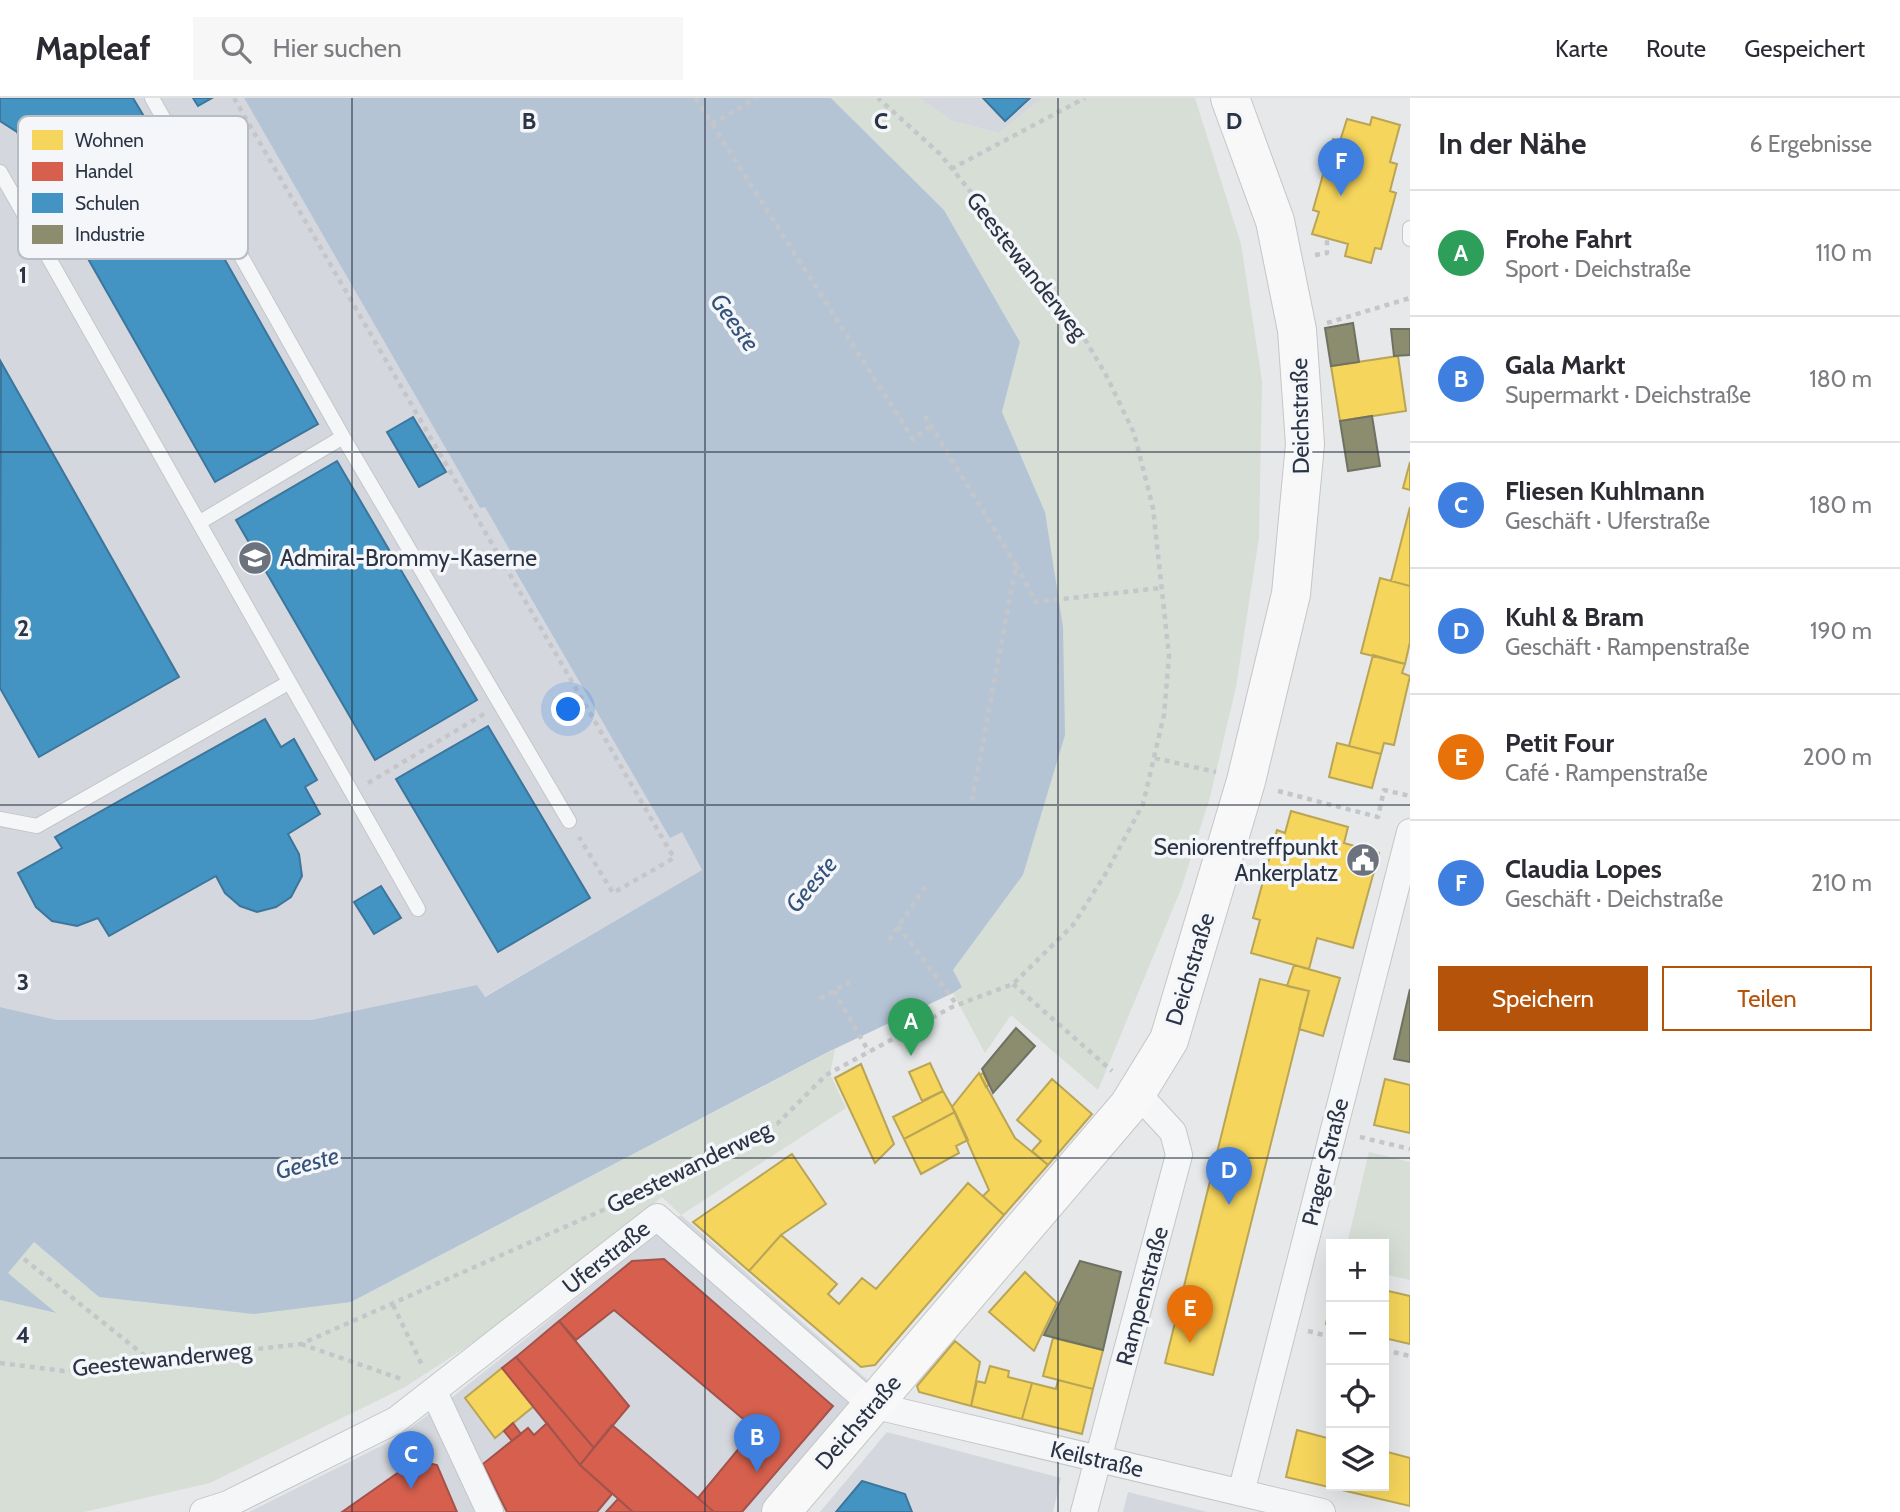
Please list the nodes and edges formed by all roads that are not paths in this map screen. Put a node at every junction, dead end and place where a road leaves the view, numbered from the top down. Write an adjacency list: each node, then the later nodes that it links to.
1 (152, 98): 3 (lane)
2 (1230, 98): 18 (main road, Deichstraße)
3 (162, 116)
4 (0, 172): 5 (lane)
5 (18, 204)
6 (1410, 228): 7 (lane)
7 (1410, 240)
8 (50, 259): 11 (lane)
9 (243, 259): 10 (lane)
10 (343, 437): 11 (lane); 14 (lane)
11 (200, 522): 12 (lane)
12 (288, 683): 13 (lane); 17 (lane)
13 (0, 819)
14 (569, 821)
15 (1410, 832): 16 (street, Prager Straße)
16 (1402, 893): 22 (street, Prager Straße)
17 (418, 909)
18 (1137, 1093): 20 (main road, Deichstraße); 21 (street, Rampenstraße)
19 (434, 1392): 20 (street, Uferstraße); 23 (street); 24 (street)
20 (872, 1405): 21 (street, Keilstraße); 25 (main road, Deichstraße)
21 (1098, 1459): 22 (street, Keilstraße); 26 (street, Rampenstraße)
22 (1241, 1493): 27 (street, Keilstraße)
23 (203, 1512)
24 (490, 1512)
25 (781, 1512)
26 (1084, 1512)
27 (1322, 1512)

